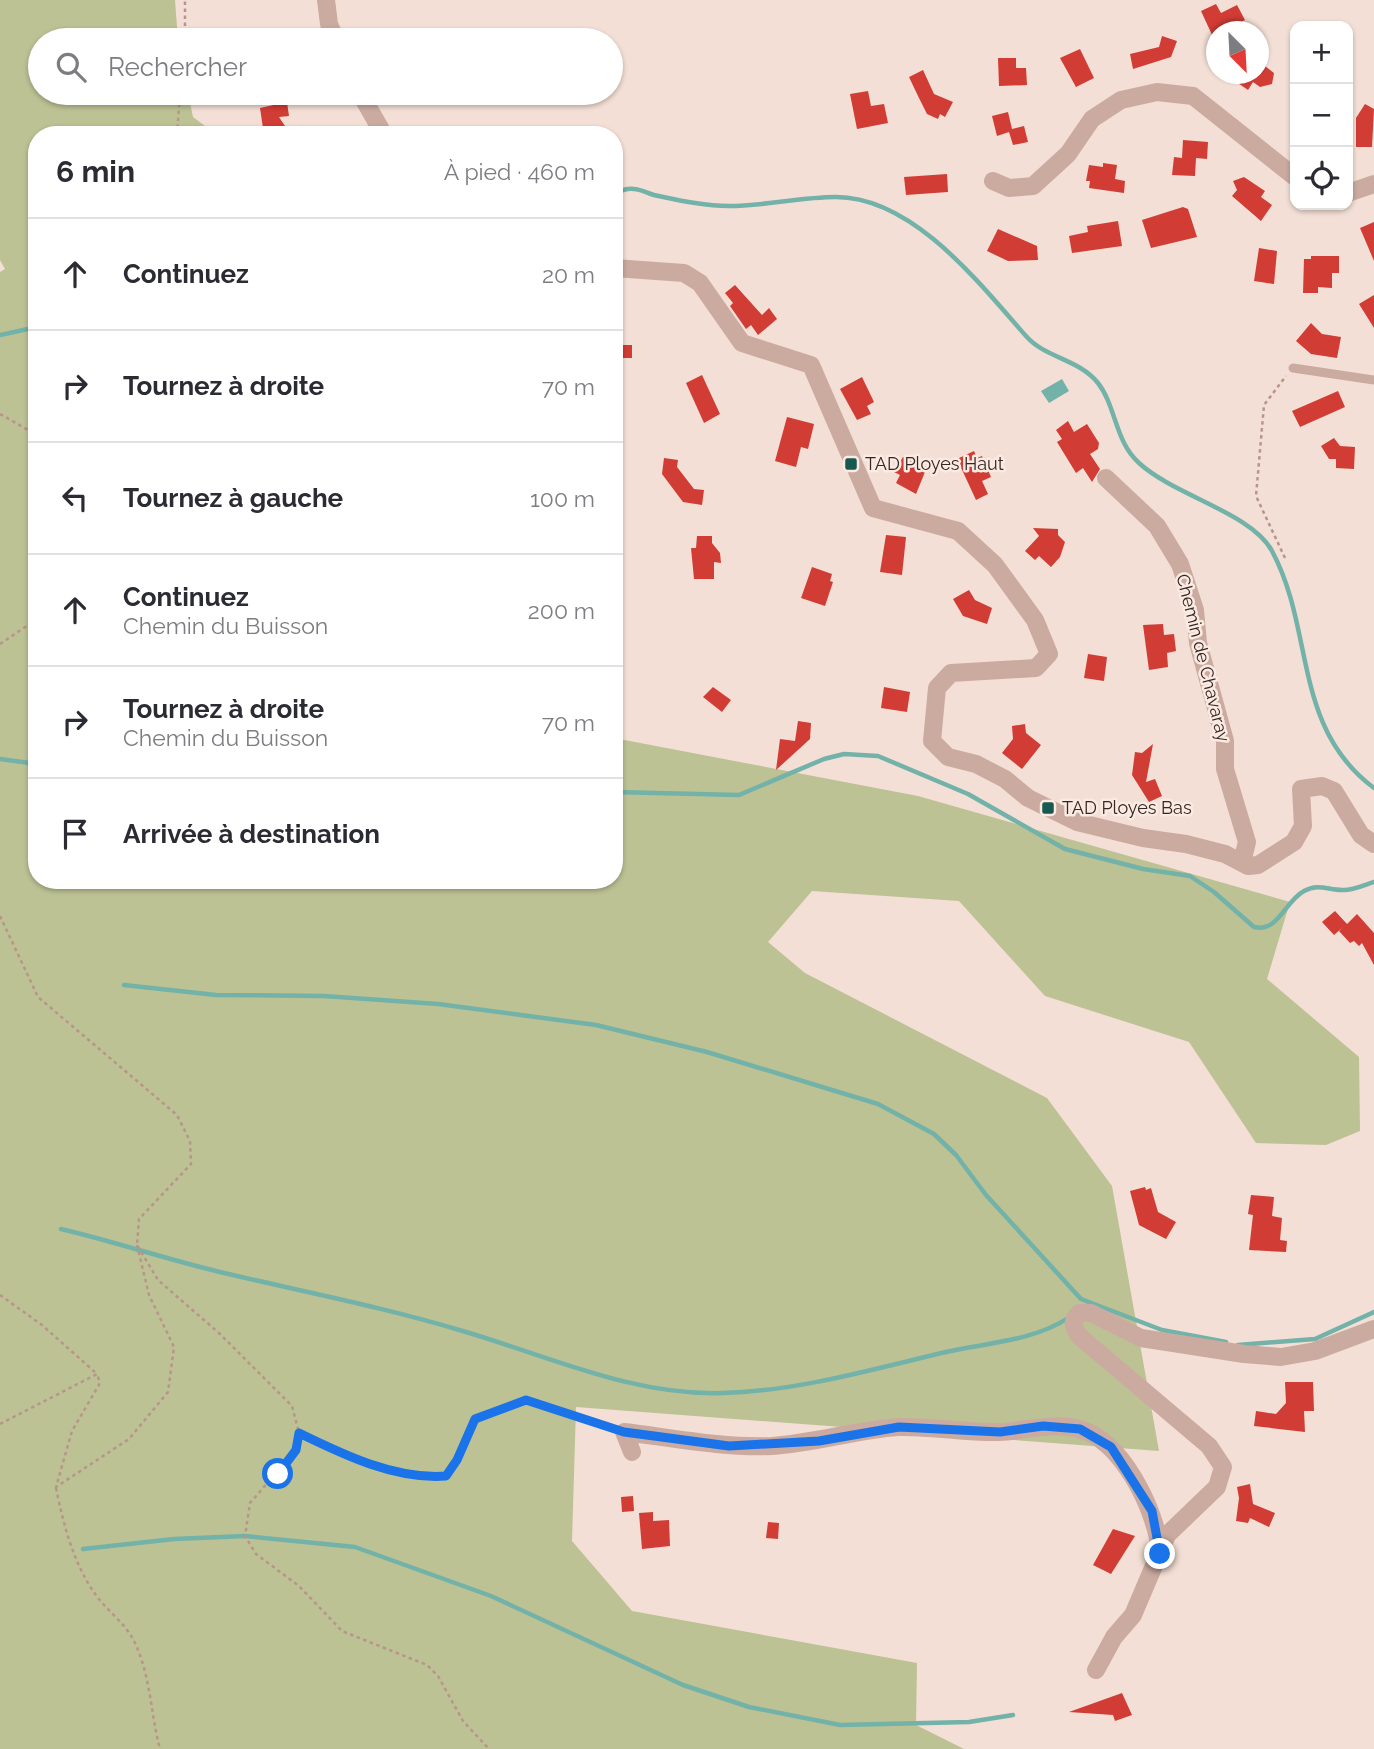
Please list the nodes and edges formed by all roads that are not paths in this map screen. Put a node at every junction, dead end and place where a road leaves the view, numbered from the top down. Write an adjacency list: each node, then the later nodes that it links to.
1 (326, 0): 2 (street)
2 (332, 28)
3 (367, 105): 4 (street)
4 (379, 126)
5 (1290, 173): 6 (street)
6 (993, 181)
7 (1374, 184): 8 (street)
8 (1353, 191)
9 (623, 269): 14 (street)
10 (1293, 368): 11 (lane)
11 (1374, 380)
12 (1106, 478): 14 (street, Chemin de Chavaray)
13 (1374, 844): 14 (street)
14 (1242, 862)
15 (1374, 1329): 17 (street)
16 (632, 1452): 17 (street)
17 (1160, 1554): 18 (street)
18 (1096, 1670)

